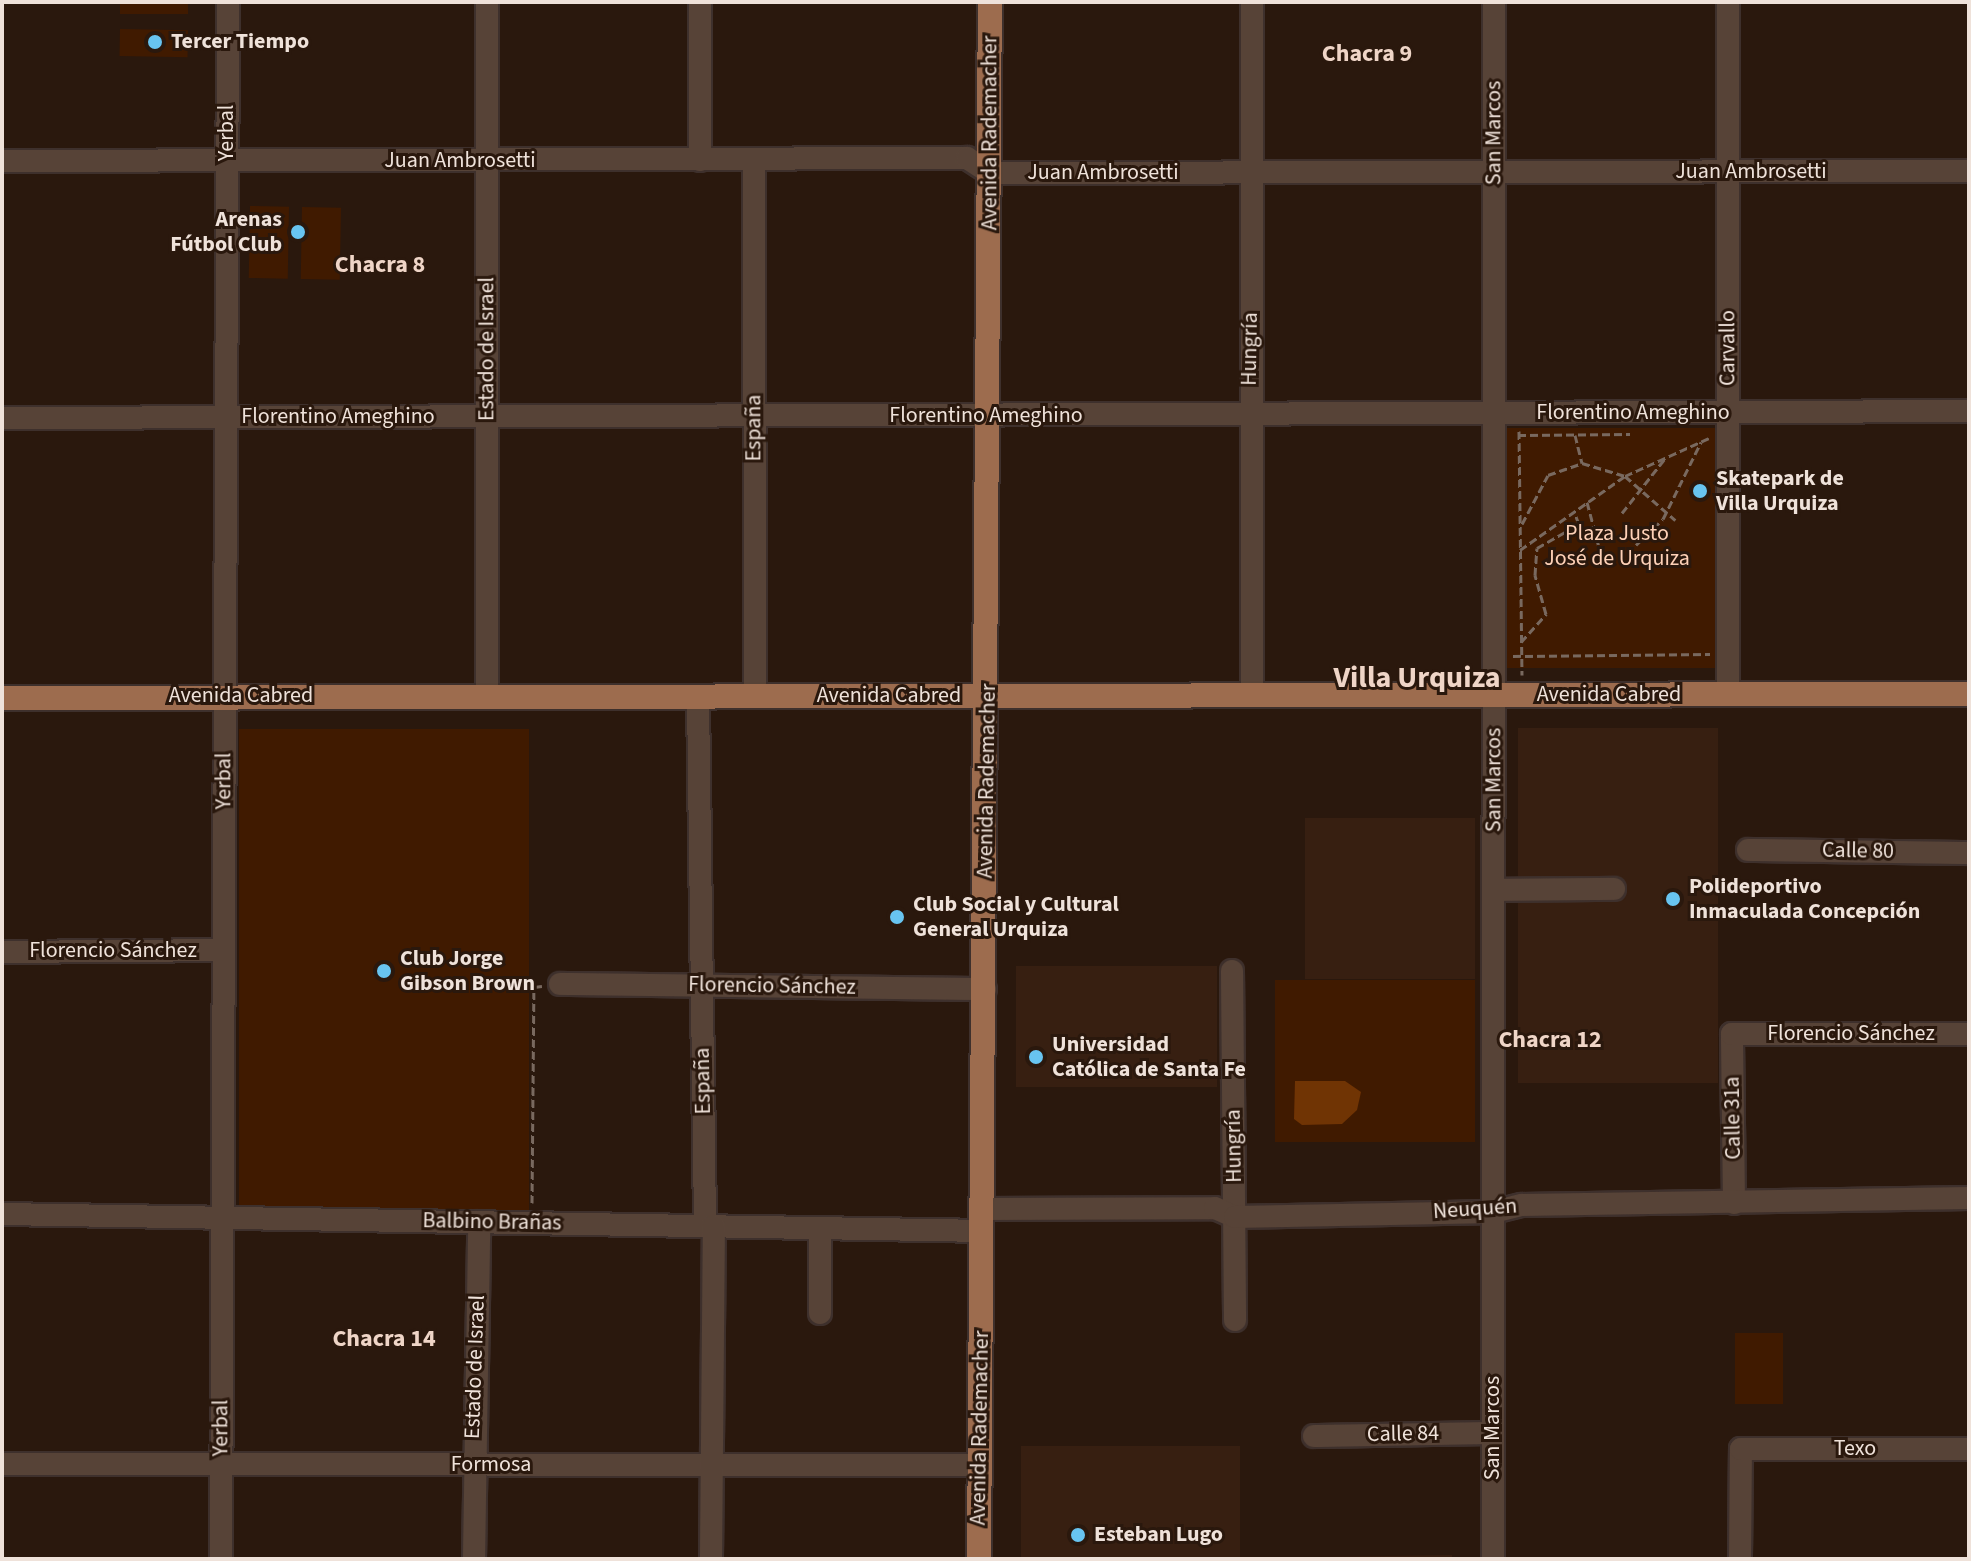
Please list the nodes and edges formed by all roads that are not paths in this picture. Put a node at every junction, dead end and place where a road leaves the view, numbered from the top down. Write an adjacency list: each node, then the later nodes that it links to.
1 (228, 2): 12 (street, Yerbal)
2 (487, 2): 8 (street, Estado de Israel)
3 (700, 2): 9 (street)
4 (990, 2): 16 (main road, Avenida Rademacher)
5 (1252, 2): 17 (street, Hungría)
6 (1494, 2): 14 (street, San Marcos)
7 (1728, 2): 15 (street, Carvallo)
8 (487, 160): 9 (street, Juan Ambrosetti); 12 (street, Juan Ambrosetti); 23 (street, Estado de Israel)
9 (700, 160): 10 (street, Juan Ambrosetti)
10 (754, 160): 16 (street, Juan Ambrosetti); 20 (street, España)
11 (2, 161): 12 (street, Juan Ambrosetti)
12 (227, 161): 22 (street, Yerbal)
13 (1969, 171): 15 (street, Juan Ambrosetti)
14 (1494, 172): 15 (street, Juan Ambrosetti); 17 (street, Juan Ambrosetti); 26 (street, San Marcos)
15 (1728, 172): 19 (street, Carvallo)
16 (990, 173): 17 (street, Juan Ambrosetti); 24 (main road, Avenida Rademacher)
17 (1252, 173): 21 (street, Hungría)
18 (1969, 411): 19 (street, Florentino Ameghino)
19 (1728, 412): 26 (street, Florentino Ameghino); 27 (street, Carvallo)
20 (754, 416): 23 (street, Florentino Ameghino); 24 (street, Florentino Ameghino); 33 (street, España)
21 (1249, 416): 24 (street, Florentino Ameghino); 26 (street, Florentino Ameghino); 30 (street, Hungría)
22 (226, 417): 23 (street, Florentino Ameghino); 25 (street, Florentino Ameghino); 29 (street, Yerbal)
23 (487, 417): 35 (street, Estado de Israel)
24 (988, 417): 34 (main road, Avenida Rademacher)
25 (2, 418)
26 (1494, 424): 31 (street, San Marcos)
27 (1728, 694): 28 (main road, Avenida Cabred); 31 (main road, Avenida Cabred)
28 (1969, 694)
29 (225, 695): 35 (main road, Avenida Cabred); 36 (main road, Avenida Cabred); 41 (street, Yerbal)
30 (1252, 695): 31 (main road, Avenida Cabred); 34 (main road, Avenida Cabred)
31 (1494, 695): 40 (street, San Marcos)
32 (698, 696): 33 (main road, Avenida Cabred); 35 (main road, Avenida Cabred); 45 (street, España)
33 (755, 696): 34 (main road, Avenida Cabred)
34 (988, 696): 46 (main road, Avenida Rademacher)
35 (487, 697)
36 (2, 698)
37 (1748, 850): 38 (street, Calle 80)
38 (1969, 853)
39 (1614, 889): 40 (street)
40 (1494, 890): 51 (street, San Marcos)
41 (223, 950): 42 (street, Florencio Sánchez); 54 (street, Yerbal)
42 (2, 952)
43 (1232, 971): 53 (street, Hungría)
44 (560, 984): 45 (street, Florencio Sánchez)
45 (702, 985): 46 (street, Florencio Sánchez); 57 (street, España)
46 (985, 989): 55 (main road, Avenida Rademacher)
47 (1732, 1034): 48 (street, Florencio Sánchez); 50 (street, Calle 31a)
48 (1969, 1034)
49 (1969, 1198): 50 (street, Neuquén)
50 (1734, 1203): 51 (street, Neuquén)
51 (1493, 1212): 53 (street, Neuquén); 61 (street, San Marcos)
52 (2, 1214): 54 (street, Balbino Brañas)
53 (1235, 1217): 55 (street, Neuquén); 60 (street, Hungría)
54 (222, 1218): 56 (street, Balbino Brañas); 65 (street, Yerbal)
55 (982, 1220): 58 (street, Balbino Brañas); 68 (main road, Avenida Rademacher)
56 (479, 1222): 57 (street, Balbino Brañas); 66 (street, Estado de Israel)
57 (710, 1226): 58 (street, Balbino Brañas); 67 (street, España)
58 (820, 1228): 59 (street)
59 (820, 1313)
60 (1235, 1320)
61 (1493, 1433): 62 (street, Calle 84); 73 (street, San Marcos)
62 (1314, 1436)
63 (1969, 1449): 74 (street, Texo)
64 (2, 1464): 65 (street, Formosa)
65 (221, 1464): 66 (street, Formosa); 69 (street, Yerbal)
66 (472, 1465): 67 (street, Formosa); 70 (street, Estado de Israel)
67 (712, 1465): 68 (street, Formosa); 71 (street, España)
68 (980, 1465): 72 (main road, Avenida Rademacher)
69 (221, 1559)
70 (474, 1559)
71 (711, 1559)
72 (979, 1559)
73 (1493, 1559)
74 (1740, 1559)

